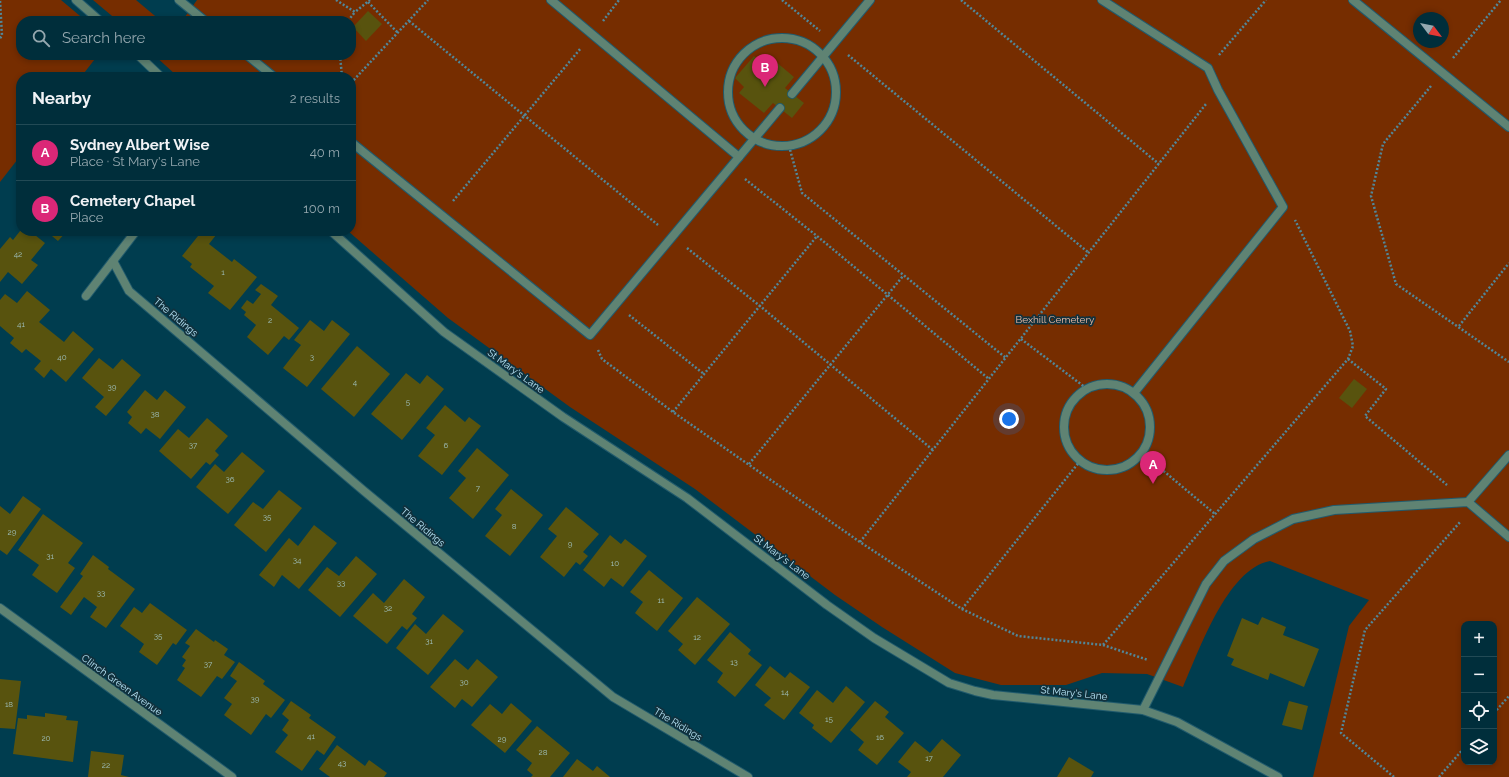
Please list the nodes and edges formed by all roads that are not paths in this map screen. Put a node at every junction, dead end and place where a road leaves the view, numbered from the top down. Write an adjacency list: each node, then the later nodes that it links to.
1 (76, 0): 7 (street)
2 (179, 0): 8 (street)
3 (551, 0): 19 (street)
4 (870, 0): 9 (street)
5 (1102, 0): 24 (street)
6 (1353, 0): 16 (street)
7 (94, 16)
8 (199, 16)
9 (823, 56): 14 (street); 17 (street); 17 (street)
10 (143, 60): 12 (street)
11 (252, 60): 13 (street)
12 (156, 72)
13 (265, 72)
14 (792, 94)
15 (780, 108): 17 (street)
16 (1509, 127)
17 (754, 140): 19 (street)
18 (356, 146): 19 (street)
19 (739, 157)
20 (132, 236): 22 (street)
21 (337, 236): 29 (street, St Mary's Lane)
22 (112, 261): 23 (street); 31 (street, The Ridings)
23 (86, 296)
24 (1134, 392): 24 (street)
25 (1509, 455): 26 (street)
26 (1470, 505): 27 (street); 29 (street)
27 (1509, 537)
28 (0, 608): 30 (street, Clinch Green Avenue)
29 (1144, 710): 32 (street, St Mary's Lane)
30 (232, 777)
31 (748, 777)
32 (1278, 777)

